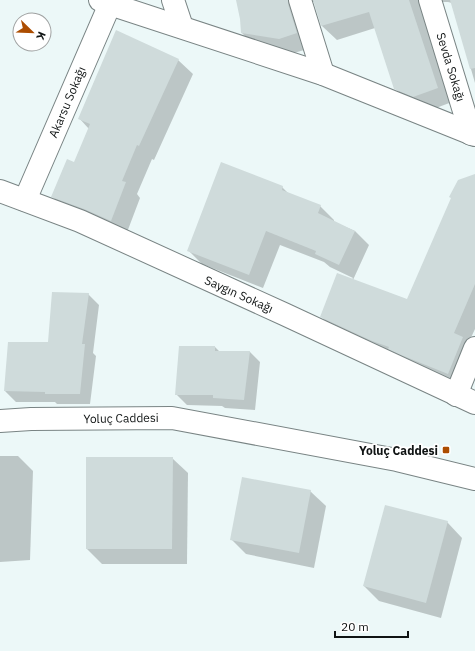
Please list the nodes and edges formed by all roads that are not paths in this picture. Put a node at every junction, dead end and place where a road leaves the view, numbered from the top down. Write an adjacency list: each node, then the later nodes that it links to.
1 (173, 0): 5 (street)
2 (300, 0): 6 (street)
3 (430, 0): 7 (street, Sevda Sokağı)
4 (105, 2): 5 (street); 9 (street, Akarsu Sokağı)
5 (182, 27): 6 (street)
6 (322, 74): 7 (street)
7 (473, 135)
8 (0, 191): 9 (street, Saygın Sokağı)
9 (25, 200): 11 (street, Saygın Sokağı)
10 (475, 348): 11 (street)
11 (466, 399)
12 (0, 421): 13 (street, Yoluç Caddesi)
13 (475, 479)

